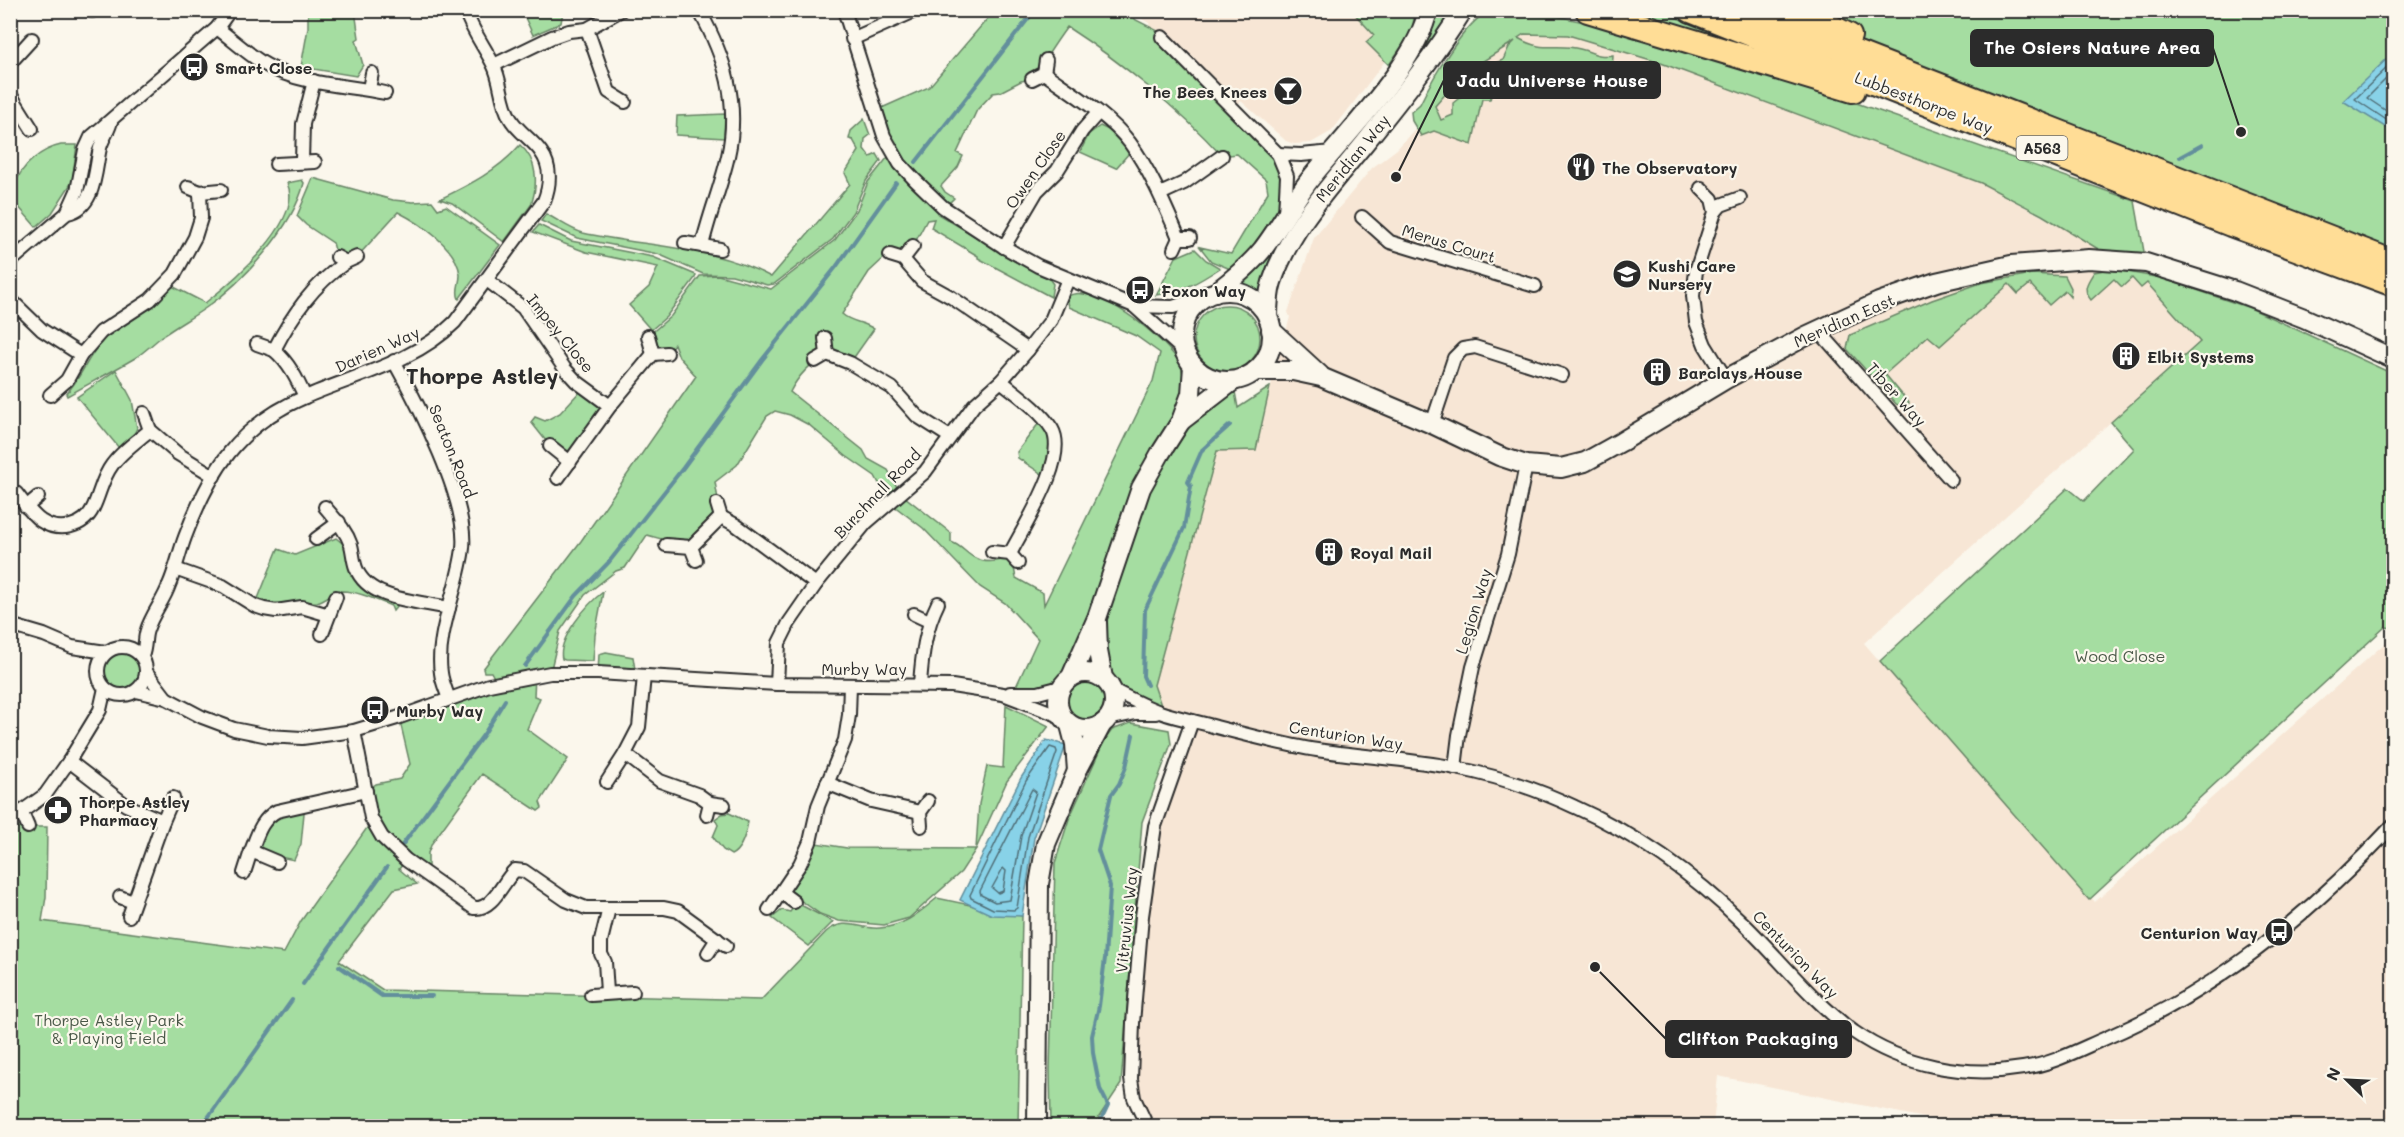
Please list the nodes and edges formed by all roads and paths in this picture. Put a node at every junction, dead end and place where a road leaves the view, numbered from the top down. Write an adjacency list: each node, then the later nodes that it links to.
1 (230, 10): 13 (street)
2 (465, 10): 20 (street, Darien Way)
3 (621, 10): 14 (street)
4 (844, 10): 17 (street)
5 (917, 10): 17 (street)
6 (1428, 10): 32 (street, Meridian Way)
7 (1463, 10): 65 (street, Meridian Way)
8 (1588, 10): 31 (highway)
9 (1691, 10): 31 (highway, Lubbesthorpe Way / A563)
10 (1745, 10): 31 (highway, Lubbesthorpe Way / A563)
11 (1797, 10): 31 (highway)
12 (703, 12): 49 (street)
13 (217, 28): 24 (street); 56 (street)
14 (587, 29): 20 (street); 28 (street)
15 (1162, 37): 33 (street)
16 (32, 39): 19 (street)
17 (852, 39): 51 (street)
18 (1046, 60): 22 (street)
19 (10, 63)
20 (494, 65): 59 (street, Darien Way)
21 (372, 73): 25 (street)
22 (1044, 73): 23 (street); 29 (street)
23 (1032, 79)
24 (314, 81): 25 (street); 35 (street)
25 (369, 89): 27 (street)
26 (10, 93): 30 (street)
27 (385, 93)
28 (625, 102)
29 (1098, 113): 42 (street); 51 (street, Owen Close)
30 (32, 129)
31 (2042, 138): 57 (highway, Lubbesthorpe Way / A563); 60 (highway, Lubbesthorpe Way / A563)
32 (1333, 152): 33 (street); 45 (street, Meridian Way)
33 (1278, 154): 45 (street)
34 (1222, 156): 42 (street)
35 (302, 161): 36 (street); 37 (street)
36 (315, 162)
37 (276, 164)
38 (188, 187): 41 (street)
39 (1701, 188): 44 (street)
40 (221, 190): 41 (street)
41 (200, 192): 75 (street)
42 (1160, 194): 47 (street)
43 (1740, 198): 44 (street)
44 (1715, 212): 83 (street)
45 (1285, 214): 62 (street, Meridian Way)
46 (1362, 218): 61 (street, Merus Court)
47 (1181, 242)
48 (685, 243): 49 (street)
49 (702, 246): 52 (street)
50 (913, 246): 55 (street)
51 (1004, 248): 58 (street)
52 (720, 249)
53 (890, 255): 55 (street)
54 (347, 259): 70 (street)
55 (903, 259): 71 (street)
56 (10, 262)
57 (2394, 263)
58 (1068, 279): 64 (street); 71 (street, Burchnall Road)
59 (487, 280): 79 (street, Darien Way); 88 (street, Impey Close)
60 (2394, 284)
61 (1534, 286)
62 (1210, 295): 64 (street); 65 (street); 77 (street)
63 (10, 299): 75 (street)
64 (1134, 306): 77 (street)
65 (1269, 324): 80 (street); 82 (street, Meridian East)
66 (1818, 330): 76 (street, Meridian East); 83 (street, Meridian East); 99 (street, Tiber Way)
67 (648, 336): 73 (street)
68 (825, 338): 74 (street)
69 (258, 344): 70 (street)
70 (274, 350): 87 (street)
71 (1028, 350): 84 (street, Burchnall Road)
72 (667, 353): 73 (street)
73 (653, 354): 88 (street)
74 (827, 354): 78 (street); 93 (street)
75 (81, 355): 86 (street)
76 (2394, 358)
77 (1189, 359): 85 (street); 90 (street)
78 (815, 361)
79 (394, 362): 87 (street, Darien Way); 116 (street, Seaton Road)
80 (1255, 371): 82 (street, Meridian East); 85 (street)
81 (1562, 375): 91 (street)
82 (1321, 377): 91 (street, Meridian East)
83 (1726, 379): 96 (street, Meridian East)
84 (1001, 381): 93 (street, Burchnall Road); 110 (street)
85 (1233, 381): 90 (street)
86 (50, 395)
87 (305, 397): 97 (street, Darien Way)
88 (610, 406): 95 (street)
89 (144, 413): 92 (street)
90 (1181, 421): 119 (street)
91 (1432, 423): 96 (street, Meridian East)
92 (150, 430): 97 (street); 103 (street)
93 (950, 437): 113 (street, Burchnall Road)
94 (550, 447): 95 (street)
95 (570, 462): 98 (street)
96 (1526, 465): 150 (street, Legion Way)
97 (214, 476): 112 (street, Darien Way)
98 (558, 478)
99 (1951, 480)
100 (16, 493): 103 (street)
101 (38, 497): 103 (street)
102 (717, 504): 105 (street)
103 (26, 507)
104 (325, 507): 106 (street)
105 (720, 517): 109 (street); 113 (street)
106 (339, 522): 107 (street); 116 (street)
107 (316, 539)
108 (666, 545): 109 (street)
109 (691, 547): 111 (street)
110 (992, 552)
111 (696, 560)
112 (174, 569): 118 (street); 122 (street, Darien Way)
113 (816, 584): 132 (street, Burchnall Road)
114 (336, 597): 118 (street)
115 (938, 603): 120 (street)
116 (449, 608): 141 (street, Seaton Road)
117 (914, 614): 120 (street)
118 (329, 615): 123 (street)
119 (1097, 618): 131 (street); 134 (street)
120 (929, 621): 133 (street)
121 (10, 625): 125 (street)
122 (147, 631): 124 (street); 127 (street, Darien Way)
123 (322, 634)
124 (124, 646): 126 (street); 127 (street)
125 (72, 647): 126 (street); 128 (street)
126 (106, 652): 128 (street)
127 (142, 656): 129 (street)
128 (96, 668): 136 (street)
129 (147, 673): 137 (street); 140 (street, Murby Way)
130 (644, 676): 132 (street, Murby Way); 141 (street, Murby Way); 148 (street)
131 (1066, 682): 134 (street); 138 (street, Murby Way); 144 (street)
132 (777, 684): 135 (street, Murby Way)
133 (920, 684): 135 (street, Murby Way); 138 (street, Murby Way)
134 (1108, 684): 143 (street, Centurion Way); 146 (street)
135 (850, 685): 153 (street)
136 (105, 688): 139 (street); 142 (street)
137 (136, 691): 139 (street); 140 (street, Murby Way)
138 (1003, 694): 144 (street, Murby Way)
139 (120, 695): 142 (street)
140 (166, 698): 147 (street, Murby Way)
141 (449, 699): 147 (street, Murby Way)
142 (100, 710): 149 (street)
143 (1164, 714): 145 (street, Centurion Way); 146 (street, Centurion Way)
144 (1066, 721): 146 (street); 151 (street)
145 (1192, 721): 150 (street, Centurion Way); 180 (street, Vitruvius Way)
146 (1105, 722): 151 (street)
147 (354, 731): 154 (street)
148 (625, 754): 152 (street); 157 (street)
149 (69, 761): 159 (street); 161 (street)
150 (1455, 768): 162 (street, Centurion Way)
151 (1077, 771): 179 (street)
152 (607, 782)
153 (827, 783): 158 (street); 168 (street)
154 (366, 791): 165 (street); 172 (street)
155 (172, 798): 161 (street)
156 (928, 801): 158 (street)
157 (724, 805)
158 (920, 812): 163 (street)
159 (22, 813): 160 (street); 164 (street)
160 (10, 820)
161 (163, 821): 170 (street)
162 (2394, 824)
163 (921, 826)
164 (28, 827)
165 (251, 851): 166 (street); 167 (street)
166 (277, 862)
167 (244, 873)
168 (782, 893): 171 (street); 173 (street)
169 (120, 897): 170 (street)
170 (133, 902): 174 (street)
171 (794, 902)
172 (609, 908): 175 (street); 176 (street)
173 (769, 910)
174 (129, 916)
175 (708, 953)
176 (607, 992): 177 (street); 178 (street)
177 (633, 992)
178 (591, 995)
179 (1037, 1126)
180 (1147, 1126)

